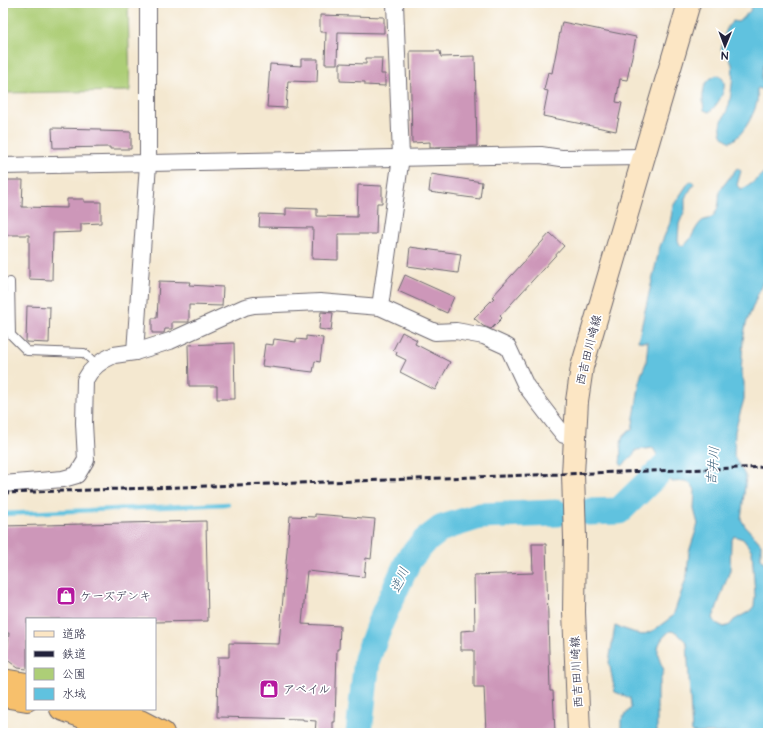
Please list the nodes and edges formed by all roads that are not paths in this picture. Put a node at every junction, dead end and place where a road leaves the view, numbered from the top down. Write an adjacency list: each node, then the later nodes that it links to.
1 (148, 3): 6 (street)
2 (395, 3): 4 (street)
3 (689, 3): 5 (main road, 西吉田川崎線)
4 (401, 157): 5 (street); 6 (street); 9 (street)
5 (644, 157): 12 (main road, 西吉田川崎線)
6 (148, 164): 7 (street); 10 (street)
7 (3, 166)
8 (10, 282): 11 (lane)
9 (380, 307): 10 (street); 12 (street)
10 (135, 352): 11 (street)
11 (97, 365): 13 (street)
12 (575, 437): 22 (main road, 西吉田川崎線)
13 (3, 484)
14 (3, 680): 15 (highway)
15 (26, 684)
16 (3, 696): 17 (highway)
17 (26, 700)
18 (65, 710): 19 (highway)
19 (94, 717): 20 (highway); 21 (highway)
20 (151, 730)
21 (126, 733)
22 (579, 733)

